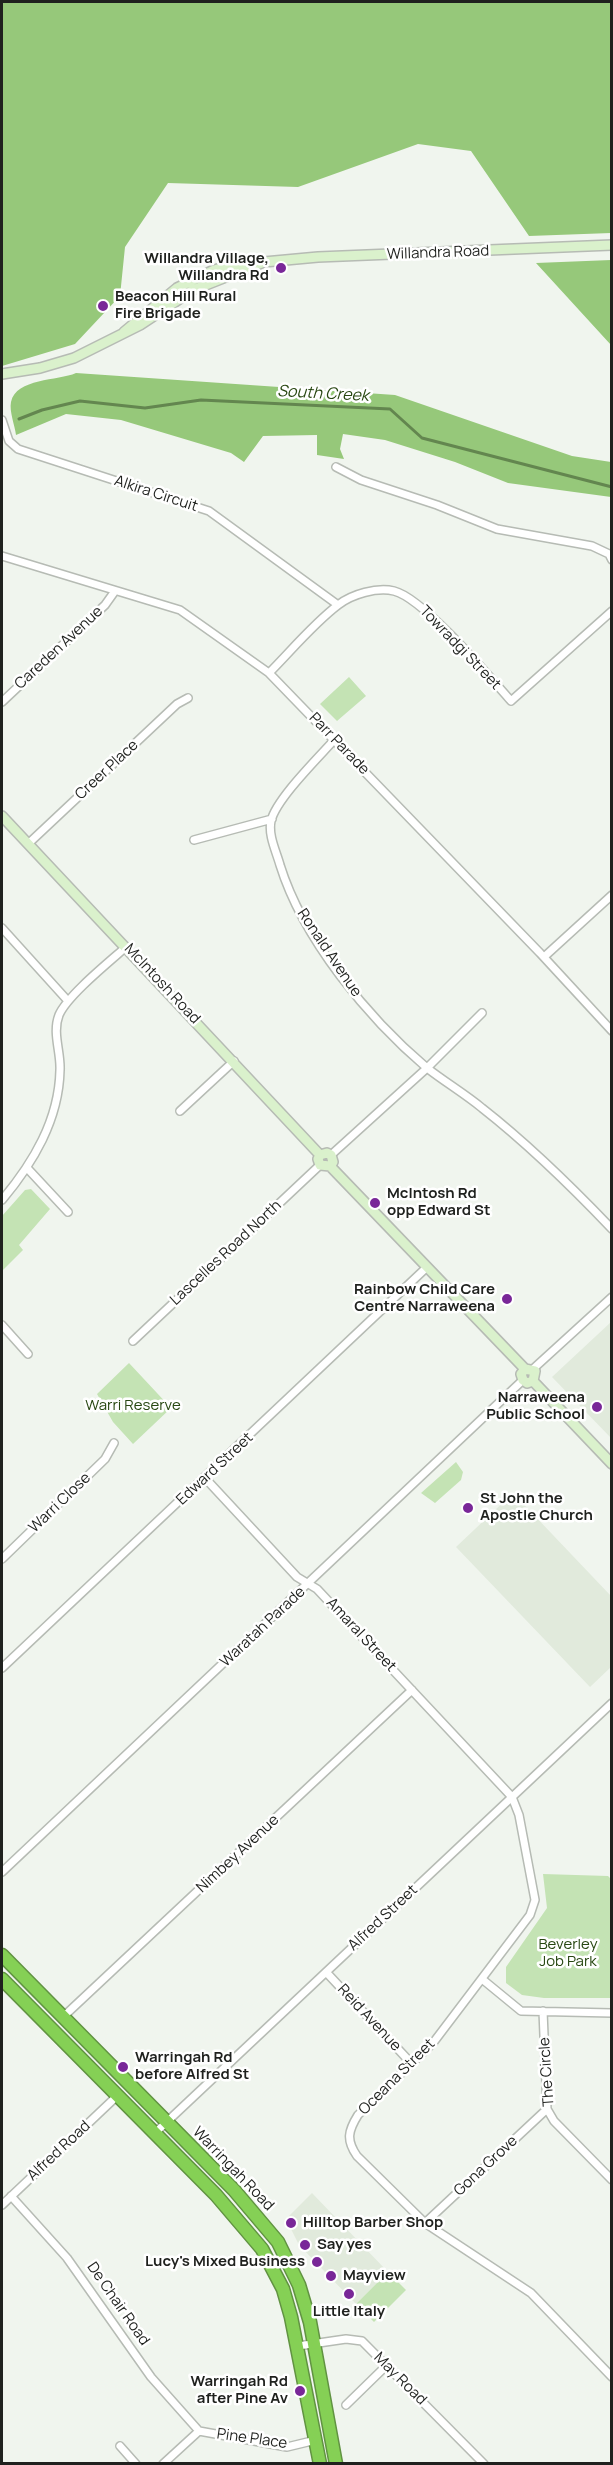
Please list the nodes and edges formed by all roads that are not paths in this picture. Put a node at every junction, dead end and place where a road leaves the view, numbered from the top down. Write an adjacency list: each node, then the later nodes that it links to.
1 (612, 245): 2 (street, Willandra Road)
2 (2, 374)
3 (2, 420): 8 (street, Alkira Circuit)
4 (336, 467): 6 (street)
5 (2, 556): 7 (street, Parr Parade)
6 (612, 560)
7 (115, 591): 10 (street, Parr Parade); 12 (street, Careden Avenue)
8 (338, 605): 9 (street, Towradgi Street); 10 (street, Towradgi Street)
9 (612, 611)
10 (269, 673): 13 (street, Parr Parade)
11 (189, 698): 17 (street, Creer Place)
12 (2, 702)
13 (335, 739): 15 (street); 21 (street, Parr Parade)
14 (2, 816): 17 (street, McIntosh Road)
15 (272, 819): 16 (street); 26 (street, Ronald Avenue)
16 (194, 840)
17 (28, 844): 20 (street, McIntosh Road)
18 (612, 895): 21 (street)
19 (2, 928): 22 (street)
20 (126, 947): 22 (street); 25 (street, McIntosh Road)
21 (544, 957): 24 (street, Parr Parade)
22 (68, 1001): 31 (street)
23 (482, 1013): 26 (street)
24 (612, 1031)
25 (234, 1061): 27 (street); 28 (street, McIntosh Road)
26 (428, 1068): 29 (street); 34 (street, Ronald Avenue)
27 (180, 1111)
28 (320, 1155): 29 (street); 30 (street)
29 (331, 1155): 30 (street)
30 (325, 1166): 35 (street); 38 (street, Lascelles Road North)
31 (28, 1169): 32 (street); 33 (street)
32 (2, 1200)
33 (68, 1212)
34 (612, 1229)
35 (426, 1268): 40 (street); 45 (street, Edward Street)
36 (612, 1297): 40 (street)
37 (2, 1325): 39 (street)
38 (133, 1341)
39 (28, 1354)
40 (529, 1369): 41 (street); 42 (street)
41 (523, 1380): 42 (street); 47 (street, Waratah Parade)
42 (533, 1381): 44 (street)
43 (114, 1443): 46 (street, Warri Close)
44 (612, 1464)
45 (205, 1478): 47 (street, Amaral Street); 48 (street, Edward Street)
46 (2, 1559)
47 (308, 1584): 49 (street, Amaral Street); 52 (street, Waratah Parade)
48 (2, 1668)
49 (412, 1690): 51 (street, Amaral Street); 59 (street, Nimbey Avenue)
50 (612, 1703): 51 (street, Alfred Street)
51 (512, 1797): 54 (street, Alfred Street); 56 (street, Oceana Street)
52 (2, 1872)
53 (2, 1955): 59 (highway, Warringah Road)
54 (326, 1972): 60 (street, Reid Avenue); 63 (street, Alfred Street)
55 (2, 1979): 61 (highway, Warringah Road)
56 (482, 1979): 57 (street); 60 (street, Oceana Street)
57 (543, 2011): 58 (street); 62 (street, The Circle)
58 (612, 2013)
59 (63, 2017): 63 (highway, Warringah Road)
60 (412, 2064): 68 (street, Oceana Street)
61 (117, 2096): 64 (highway, Warringah Road); 66 (street, Alfred Road)
62 (547, 2109): 65 (street, The Circle); 68 (street, Gona Grove)
63 (167, 2122): 64 (street, Alfred Street); 69 (highway, Warringah Road)
64 (155, 2133): 70 (highway, Warringah Road)
65 (612, 2180)
66 (11, 2196): 67 (street, Alfred Road); 74 (street, De Chair Road)
67 (2, 2205)
68 (425, 2223): 72 (street, Oceana Street)
69 (314, 2343): 70 (street, May Road); 71 (street, May Road); 75 (highway, Warringah Road)
70 (297, 2346): 76 (highway, Warringah Road)
71 (387, 2365): 73 (street); 82 (street, May Road)
72 (612, 2377)
73 (346, 2405)
74 (199, 2432): 76 (street, Pine Place); 79 (street, Pine Place)
75 (332, 2438): 76 (highway); 81 (highway, Warringah Road)
76 (316, 2440): 80 (highway, Warringah Road)
77 (120, 2446): 78 (street)
78 (136, 2463)
79 (163, 2463)
80 (320, 2463)
81 (336, 2463)
82 (484, 2463)

